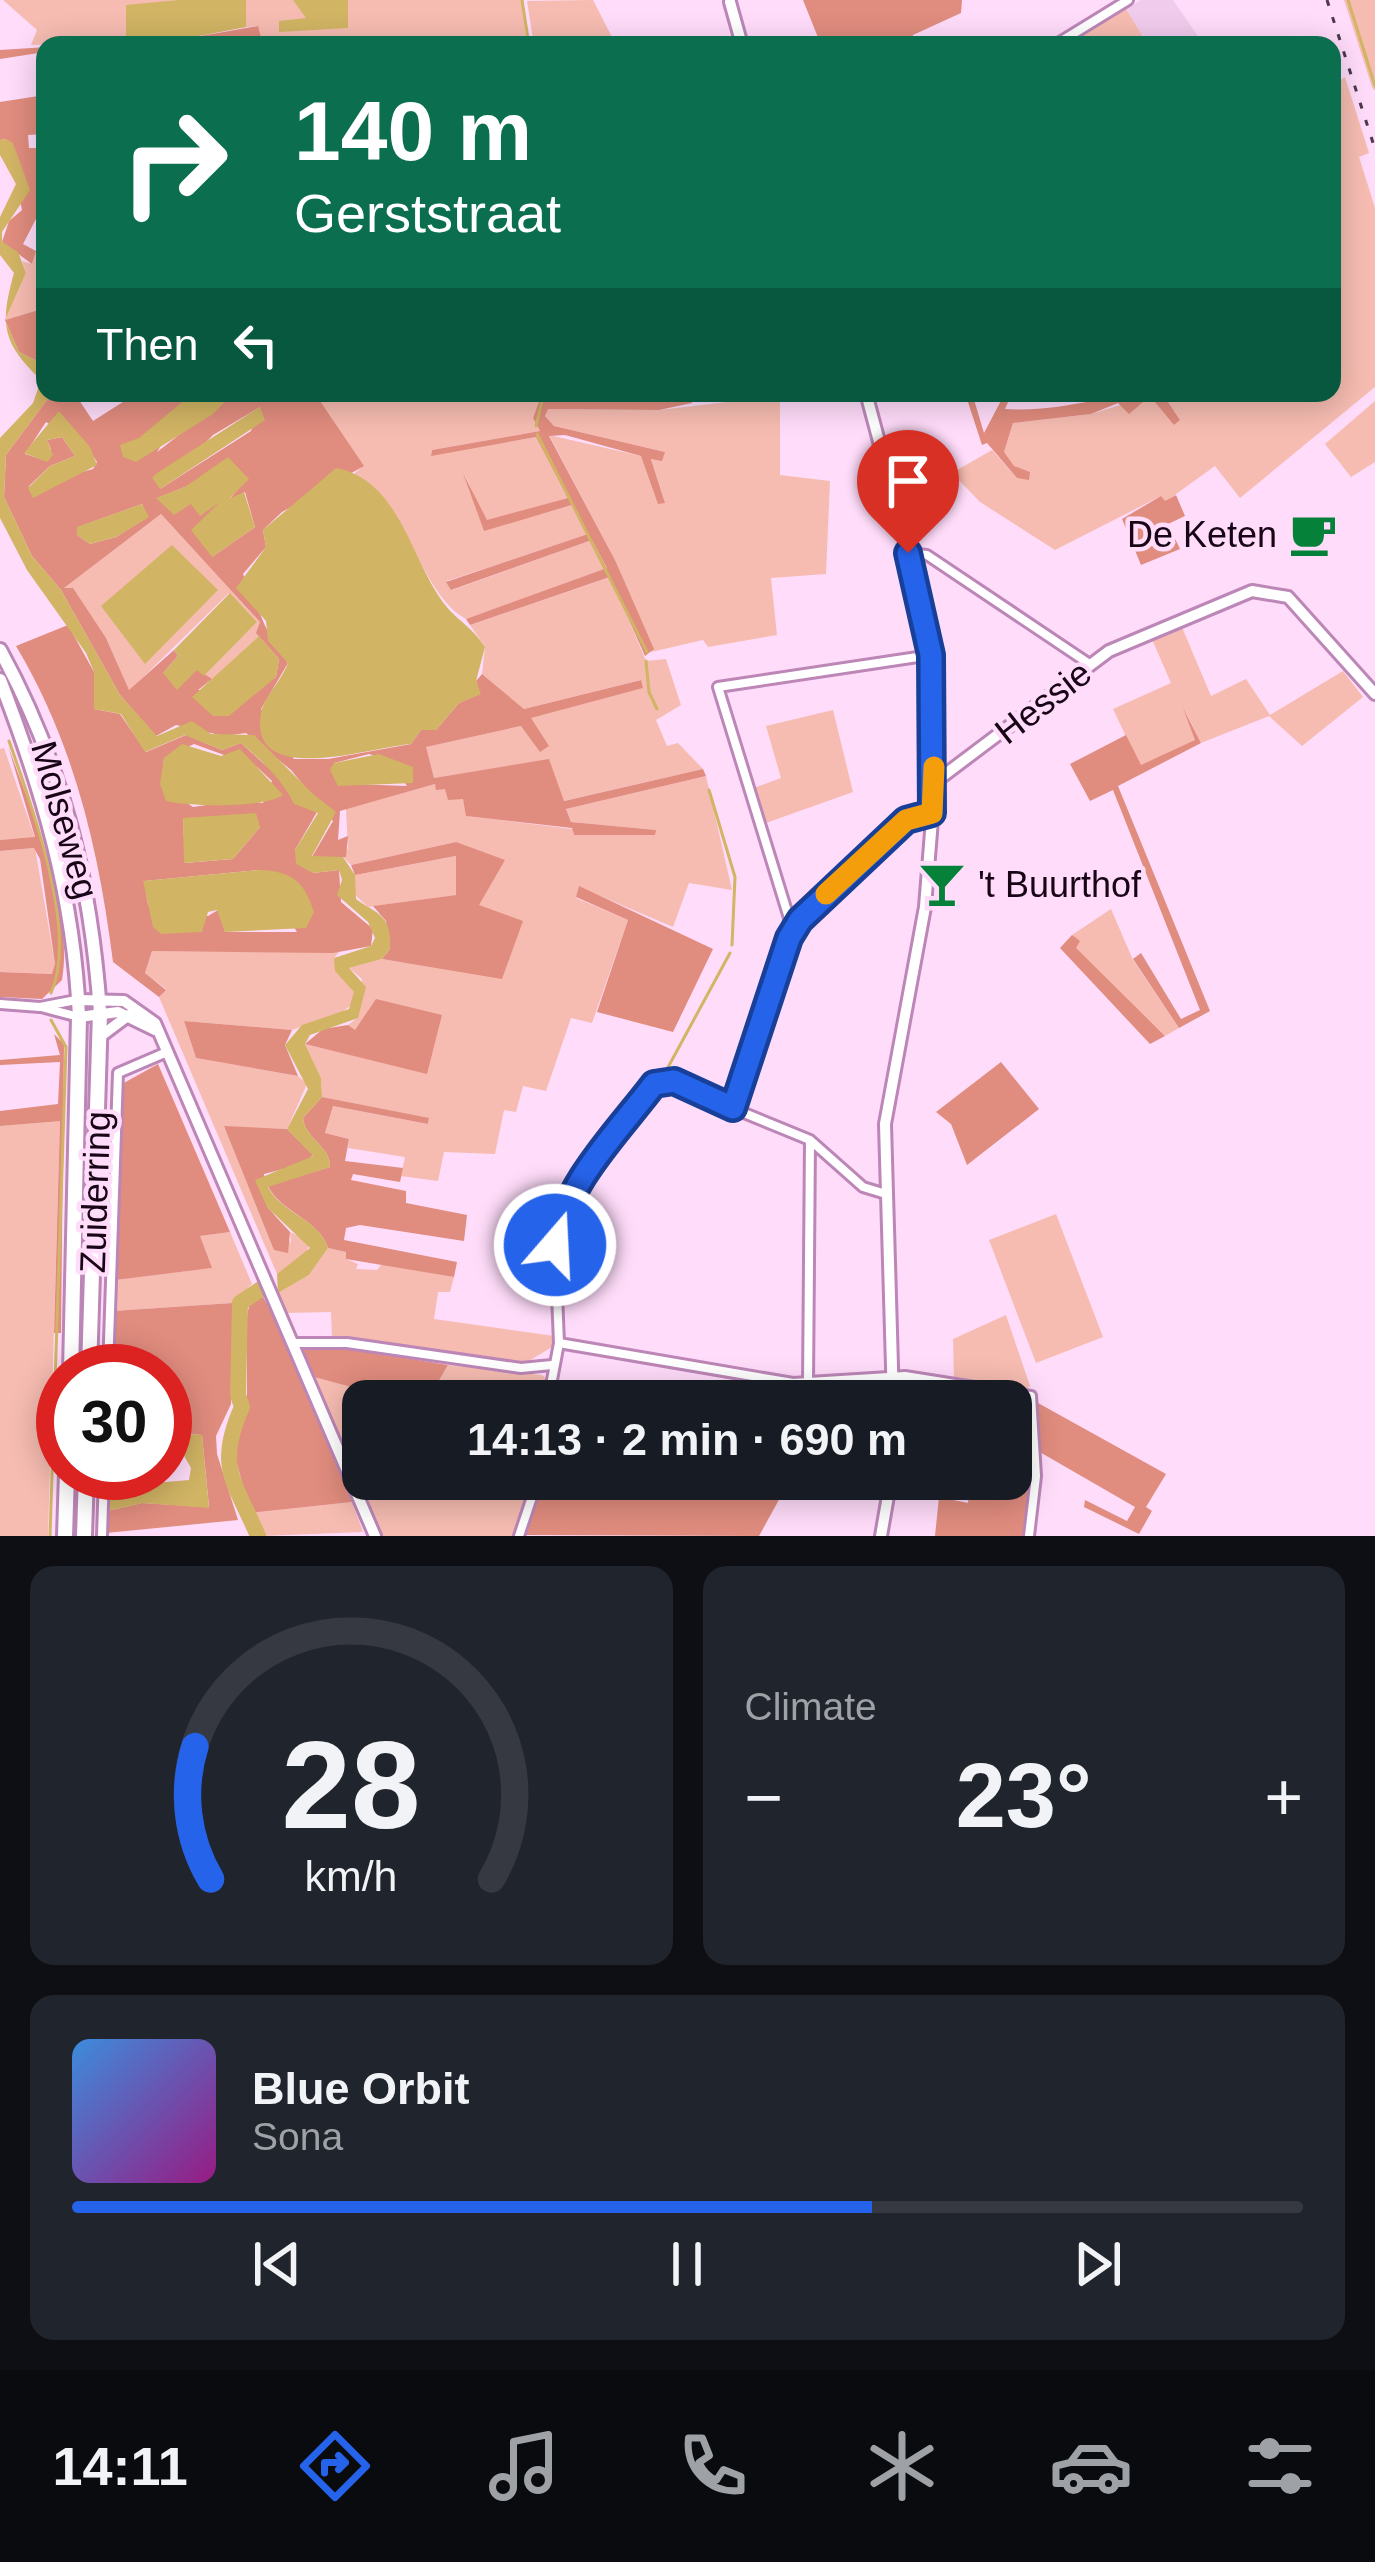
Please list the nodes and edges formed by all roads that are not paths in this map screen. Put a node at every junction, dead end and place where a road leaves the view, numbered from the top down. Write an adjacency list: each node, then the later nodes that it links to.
1 (1128, 0): 4 (street)
2 (730, 1): 3 (street)
3 (740, 36)
4 (1070, 36)
5 (868, 402): 6 (street)
6 (908, 553): 8 (street); 9 (street)
7 (0, 650): 17 (main road, Molseweg)
8 (931, 655): 12 (street); 14 (street)
9 (1091, 665): 11 (street, Hessie); 12 (street, Hessie)
10 (0, 680): 15 (main road, Molseweg)
11 (1375, 694)
12 (935, 782): 13 (street)
13 (932, 813): 14 (street); 26 (street)
14 (793, 931): 24 (street)
15 (78, 1000): 17 (street); 18 (street); 20 (main road, Molseweg)
16 (0, 1004): 18 (street)
17 (100, 1006): 19 (street); 20 (street); 21 (highway, Zuiderring); 22 (street)
18 (40, 1007): 20 (street)
19 (129, 1015): 21 (street); 22 (street)
20 (79, 1017): 29 (highway, Zuiderring)
21 (100, 1036): 30 (highway, Zuiderring)
22 (161, 1037): 23 (street)
23 (167, 1052): 27 (street); 31 (street)
24 (733, 1108): 25 (street); 28 (street)
25 (809, 1140): 26 (street); 36 (street)
26 (886, 1194): 33 (street)
27 (292, 1343): 32 (street); 47 (street)
28 (559, 1343): 32 (street); 35 (street)
29 (72, 1344)
30 (90, 1344)
31 (109, 1344)
32 (552, 1365): 34 (street)
33 (892, 1377): 37 (street); 38 (street); 50 (street)
34 (550, 1380)
35 (789, 1380)
36 (808, 1380)
37 (850, 1380)
38 (892, 1380)
39 (67, 1500): 44 (highway)
40 (85, 1500): 45 (highway)
41 (103, 1500): 46 (street)
42 (531, 1500): 48 (street)
43 (887, 1500): 49 (street)
44 (65, 1536)
45 (83, 1536)
46 (102, 1536)
47 (375, 1536)
48 (519, 1536)
49 (880, 1536)
50 (1029, 1536)

